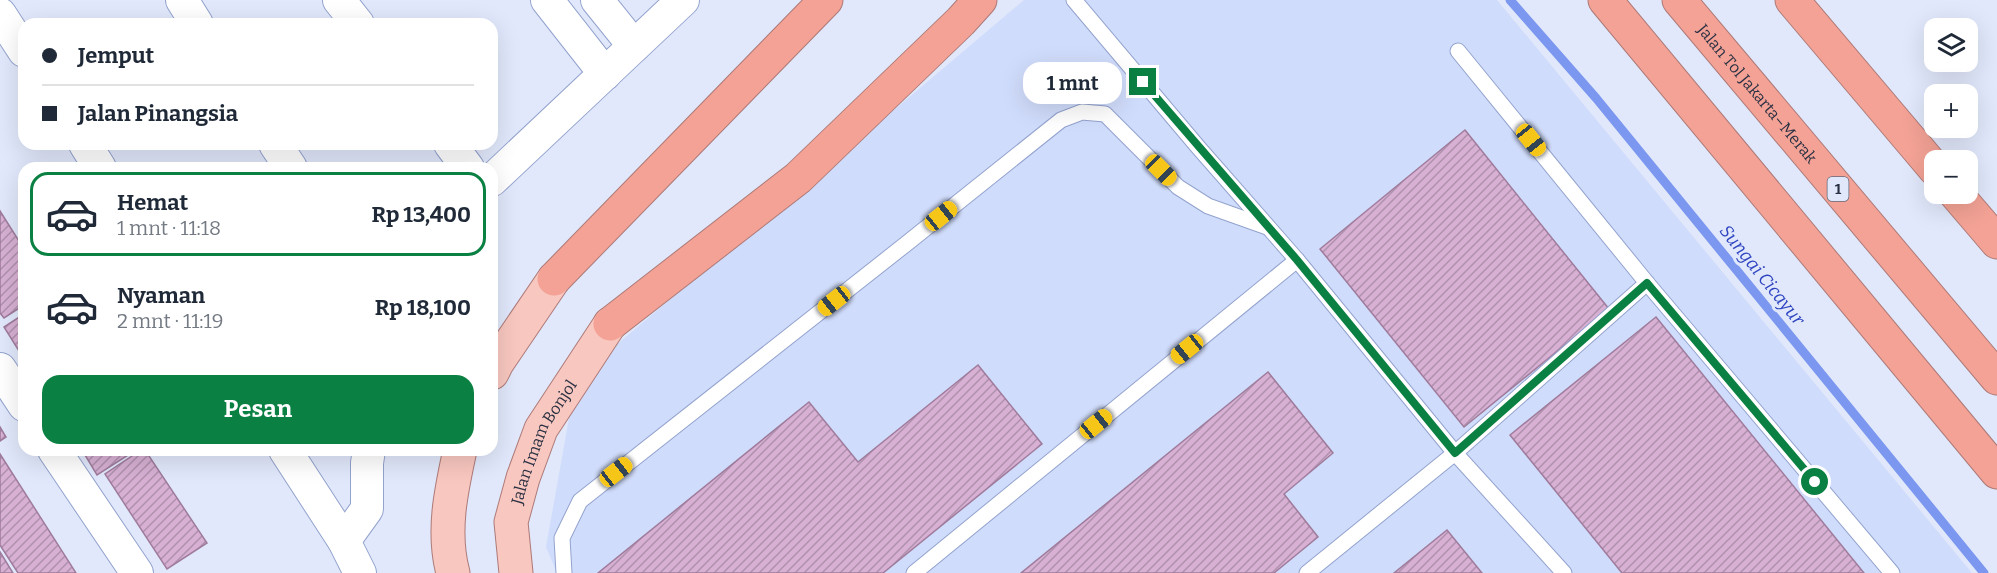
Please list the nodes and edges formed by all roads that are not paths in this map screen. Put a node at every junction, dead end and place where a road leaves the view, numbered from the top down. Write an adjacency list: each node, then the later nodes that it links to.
1 (182, 0): 13 (street)
2 (339, 0): 14 (street)
3 (547, 0): 18 (street)
4 (597, 0): 16 (street)
5 (683, 0): 16 (street)
6 (826, 0): 25 (highway)
7 (980, 0): 27 (highway)
8 (1074, 0): 22 (lane)
9 (1605, 0): 37 (highway)
10 (1679, 0): 30 (highway, Jalan Tol Jakarta–Merak / 1)
11 (1792, 0): 19 (highway)
12 (0, 14): 15 (street)
13 (193, 18)
14 (353, 18)
15 (18, 42)
16 (634, 46): 18 (street)
17 (1458, 51): 26 (lane)
18 (605, 74): 20 (street)
19 (1924, 156)
20 (498, 174)
21 (1965, 204): 23 (highway)
22 (1267, 227): 24 (lane); 43 (lane)
23 (1997, 242)
24 (1297, 260): 32 (lane); 44 (lane)
25 (554, 279): 28 (main road)
26 (1647, 283): 32 (lane); 47 (lane)
27 (610, 324): 42 (main road, Jalan Imam Bonjol)
28 (498, 362)
29 (0, 369): 31 (street)
30 (1997, 378)
31 (18, 396)
32 (1455, 453): 45 (lane); 46 (lane)
33 (58, 456): 39 (street)
34 (289, 456): 38 (street)
35 (368, 456): 38 (street)
36 (459, 456): 41 (main road)
37 (1997, 472)
38 (344, 541): 40 (street)
39 (137, 573)
40 (360, 573)
41 (453, 573)
42 (516, 573)
43 (564, 573)
44 (914, 573)
45 (1307, 573)
46 (1564, 573)
47 (1892, 573)

